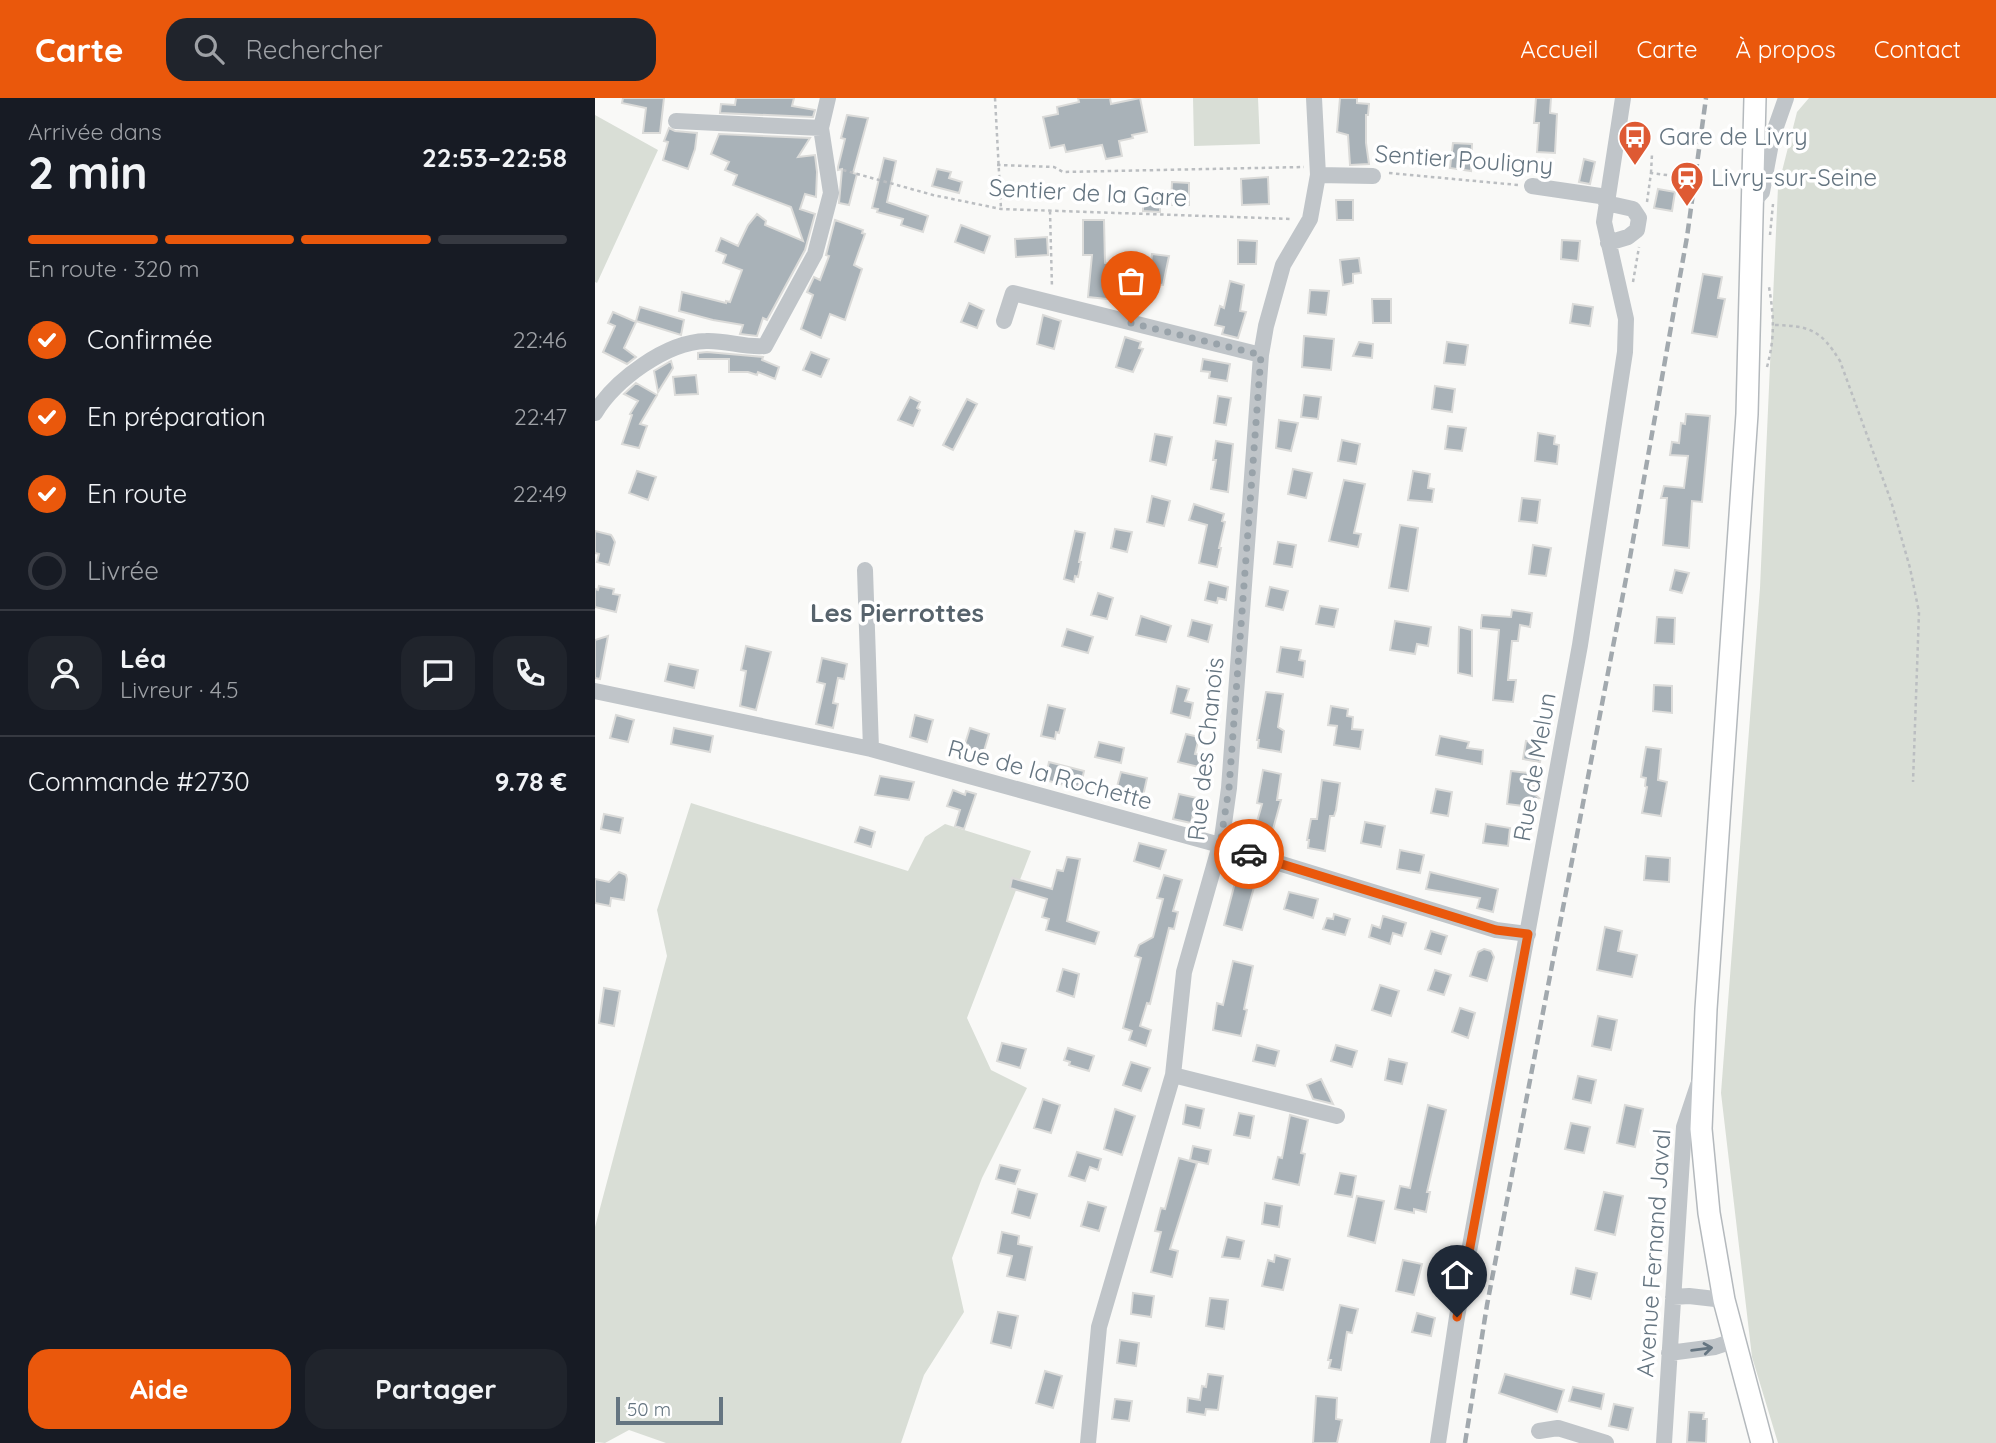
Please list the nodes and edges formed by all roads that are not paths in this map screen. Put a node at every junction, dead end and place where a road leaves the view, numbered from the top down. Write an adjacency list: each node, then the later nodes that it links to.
1 (828, 98): 7 (street)
2 (1314, 98): 8 (street, Rue des Chanois)
3 (1623, 98): 11 (street, Rue de Melun)
4 (1755, 98): 12 (main road)
5 (1786, 98): 12 (street)
6 (676, 121): 7 (street)
7 (821, 128): 16 (street)
8 (1318, 171): 9 (street, Sentier Pouligny); 15 (street, Rue des Chanois)
9 (1373, 176)
10 (1532, 186): 11 (street, Sentier Pouligny)
11 (1607, 200): 13 (street, Rue de Melun); 13 (street, Sentier Pouligny)
12 (1763, 202): 22 (main road)
13 (1608, 243): 21 (street, Rue de Melun)
14 (1004, 321): 15 (street)
15 (1261, 355): 20 (street, Rue des Chanois)
16 (597, 404)
17 (865, 570): 19 (street)
18 (595, 691): 19 (street, Rue de la Rochette)
19 (871, 750): 20 (street, Rue de la Rochette)
20 (1220, 845): 21 (street, Rue de la Rochette); 23 (street, Rue des Chanois)
21 (1528, 934): 31 (street, Rue de Melun)
22 (1703, 1069): 25 (street, Avenue Fernand Javal); 26 (main road)
23 (1173, 1075): 24 (street); 30 (street, Rue des Chanois)
24 (1337, 1116)
25 (1673, 1297): 26 (street); 28 (street, Avenue Fernand Javal)
26 (1724, 1300): 27 (main road)
27 (1733, 1341): 28 (street, one-way to 27); 34 (main road)
28 (1669, 1353): 33 (street, Avenue Fernand Javal)
29 (1538, 1431): 32 (street)
30 (1088, 1443)
31 (1438, 1443)
32 (1606, 1443)
33 (1664, 1443)
34 (1762, 1443)

